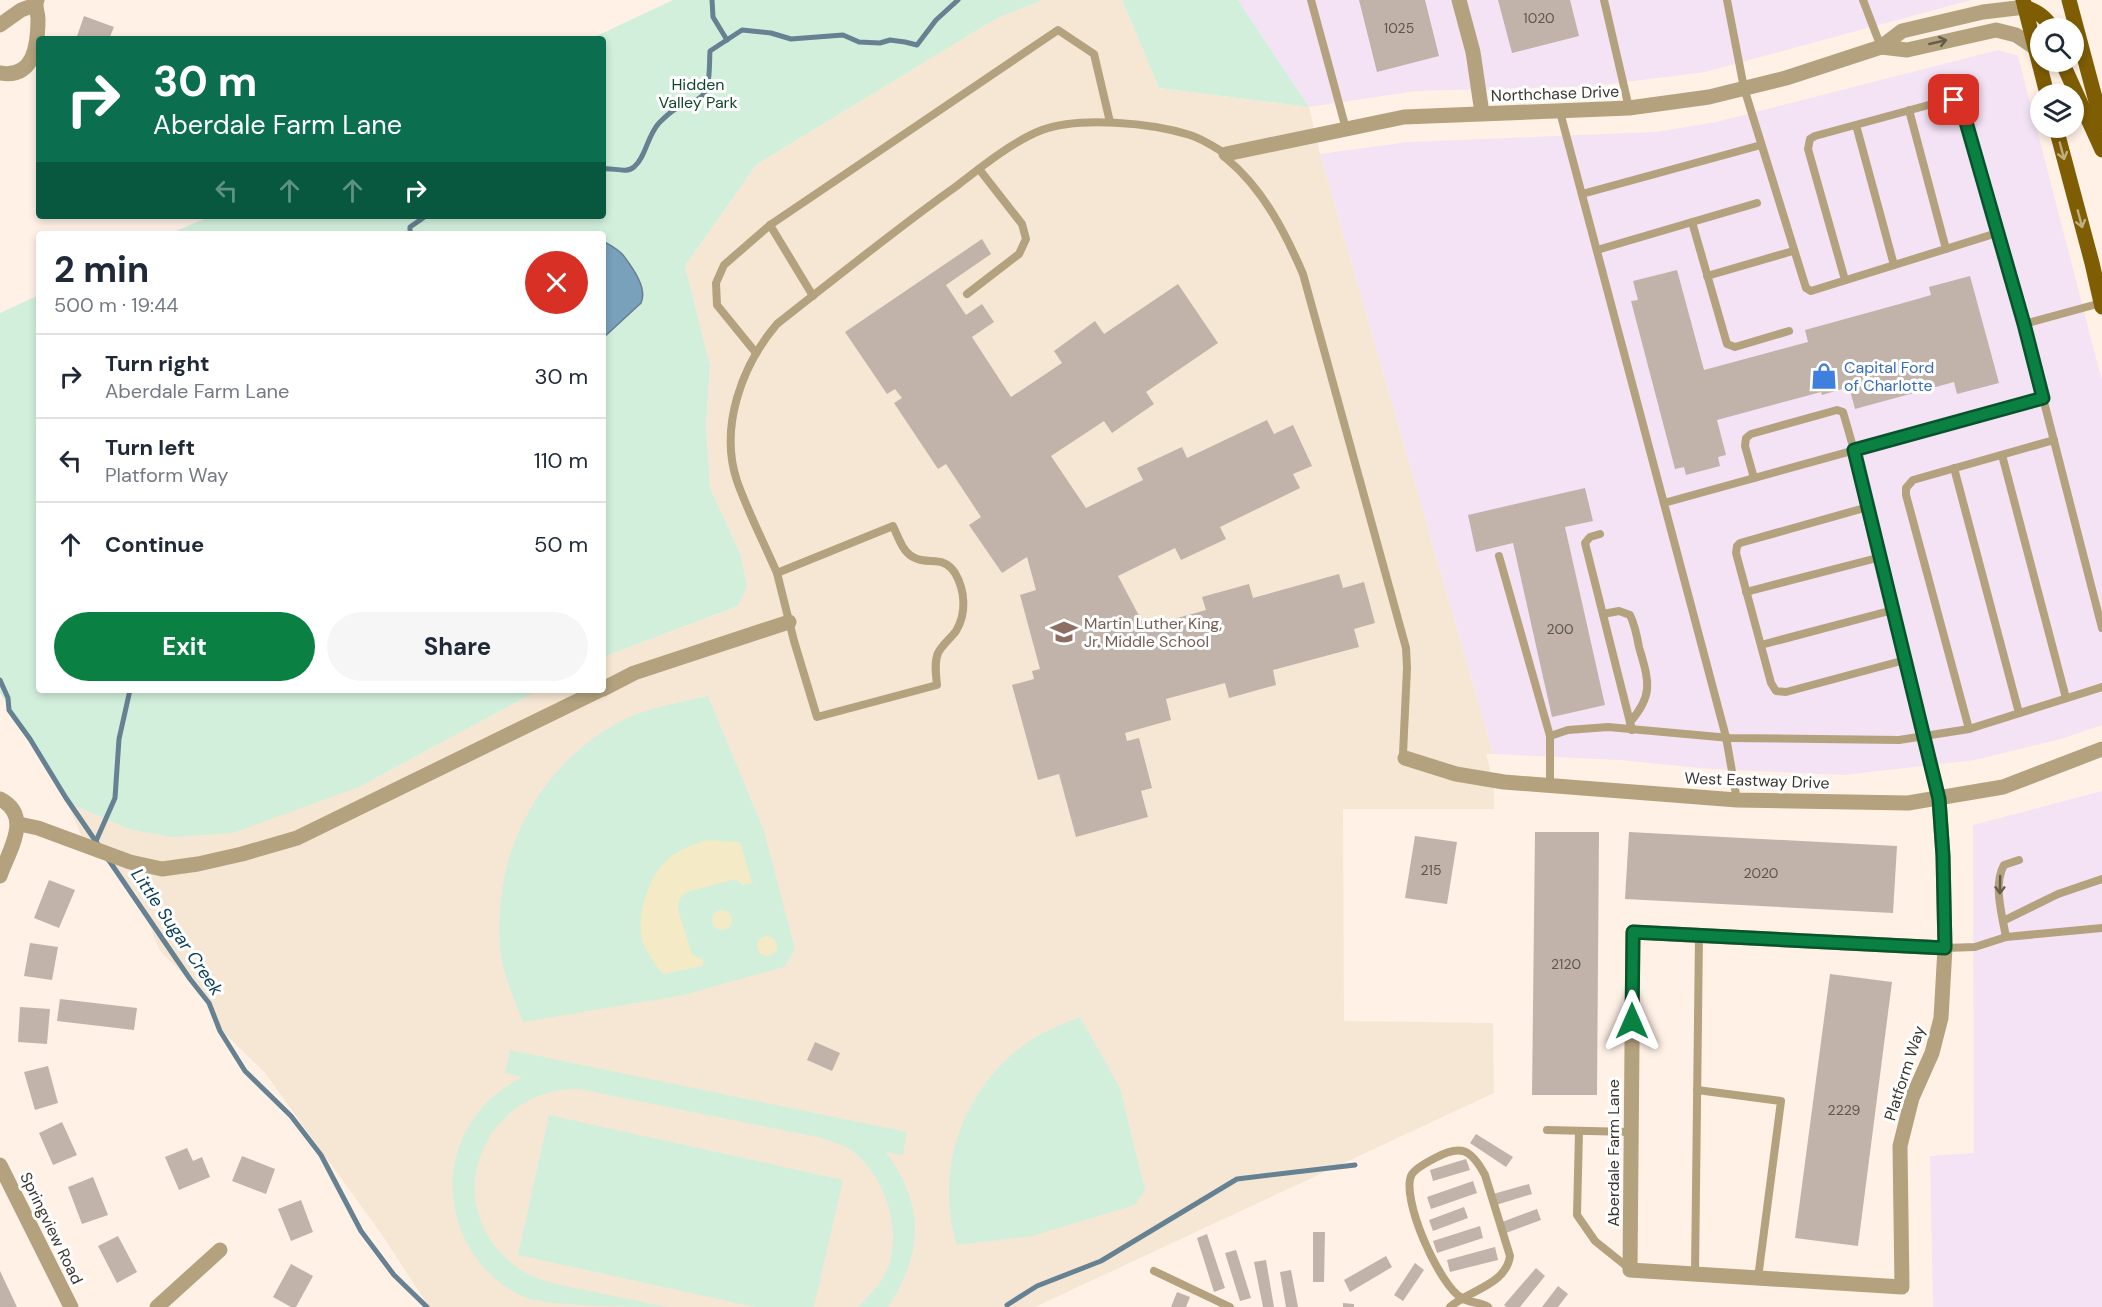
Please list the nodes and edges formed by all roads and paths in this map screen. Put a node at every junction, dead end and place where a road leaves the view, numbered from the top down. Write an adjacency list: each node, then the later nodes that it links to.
1 (1311, 0): 26 (lane)
2 (1460, 0): 22 (street)
3 (1604, 0): 19 (lane)
4 (1727, 0): 18 (lane)
5 (1863, 0): 14 (lane)
6 (2069, 0): 24 (main road)
7 (36, 2): 10 (street); 12 (street)
8 (2024, 4): 9 (main road); 11 (main road); 14 (street, Northchase Drive)
9 (2045, 18)
10 (0, 25)
11 (2030, 30)
12 (37, 36)
13 (2030, 44): 14 (street, Northchase Drive, one-way to 13)
14 (1881, 47): 18 (street, Northchase Drive)
15 (36, 52): 17 (street)
16 (2067, 72): 29 (main road)
17 (0, 73)
18 (1744, 88): 19 (street, Northchase Drive); 28 (lane)
19 (1629, 108): 21 (street, Northchase Drive)
20 (1908, 110): 25 (lane); 36 (lane); 37 (lane)
21 (1560, 112): 22 (street, Northchase Drive); 32 (lane)
22 (1482, 113): 26 (street, Northchase Drive)
23 (1110, 123): 30 (lane); 31 (lane); 35 (lane)
24 (2102, 124)
25 (1856, 125): 40 (lane); 42 (lane)
26 (1346, 129): 30 (street, Northchase Drive)
27 (2058, 138): 45 (main road, one-way to 45)
28 (1761, 145): 32 (lane); 39 (lane)
29 (2102, 150)
30 (1226, 154): 79 (lane)
31 (979, 169): 43 (lane); 44 (lane)
32 (1582, 194): 38 (lane)
33 (1757, 203): 34 (lane)
34 (1692, 222): 38 (lane); 41 (lane)
35 (770, 225): 44 (lane); 48 (lane)
36 (1998, 233): 37 (lane); 46 (lane)
37 (1946, 249): 40 (lane)
38 (1597, 250): 55 (lane)
39 (1793, 251): 41 (lane); 42 (lane)
40 (1894, 265): 42 (lane)
41 (1707, 276): 47 (lane)
42 (1845, 280)
43 (968, 294)
44 (813, 296): 48 (lane)
45 (2102, 305): 46 (lane)
46 (2024, 324): 49 (lane)
47 (1789, 331)
48 (756, 353): 60 (lane)
49 (2043, 398): 50 (lane); 51 (lane)
50 (2054, 440): 52 (lane); 65 (lane)
51 (1854, 450): 54 (lane); 54 (lane); 56 (lane)
52 (2002, 455): 53 (lane); 71 (lane)
53 (1954, 468): 72 (lane); 74 (lane)
54 (1754, 478): 55 (lane)
55 (1664, 503): 76 (lane)
56 (1868, 507): 59 (lane); 61 (lane)
57 (1600, 534): 63 (lane)
58 (1499, 556): 75 (lane)
59 (1881, 557): 61 (lane); 62 (lane)
60 (777, 573): 64 (lane); 64 (lane)
61 (1746, 592): 66 (lane)
62 (1893, 610): 66 (lane); 67 (lane)
63 (1603, 614): 73 (lane); 73 (lane)
64 (789, 622): 68 (street)
65 (2102, 628)
66 (1761, 645): 67 (lane)
67 (1905, 660): 77 (lane)
68 (606, 687)
69 (2102, 687): 71 (lane)
70 (594, 693): 84 (street)
71 (2066, 698): 72 (lane)
72 (2019, 713): 74 (lane)
73 (1631, 725): 75 (lane); 76 (lane)
74 (1969, 729): 77 (lane)
75 (1550, 736): 80 (lane)
76 (1726, 737): 77 (lane); 83 (lane)
77 (1924, 737): 82 (lane)
78 (2102, 749): 82 (street, West Eastway Drive)
79 (1405, 758): 80 (street, West Eastway Drive)
80 (1550, 786): 83 (street, West Eastway Drive)
81 (0, 799): 84 (street)
82 (1939, 799): 83 (street, West Eastway Drive); 92 (street, Platform Way)
83 (1737, 800)
84 (19, 824): 86 (street)
85 (2019, 860): 88 (lane, one-way to 88)
86 (0, 876)
87 (2102, 879): 88 (lane)
88 (2003, 921): 91 (lane)
89 (2102, 928): 91 (lane)
90 (1699, 934): 92 (street, Aberdale Farm Lane); 93 (lane); 96 (street, Aberdale Farm Lane)
91 (2006, 937): 92 (lane)
92 (1945, 948): 102 (street, Platform Way)
93 (1697, 1090): 101 (lane); 102 (lane)
94 (1547, 1130): 95 (lane)
95 (1579, 1131): 96 (lane); 99 (lane)
96 (1631, 1132): 99 (street, Aberdale Farm Lane)
97 (0, 1165): 104 (street, Springview Road)
98 (220, 1250): 105 (street)
99 (1630, 1270): 101 (street)
100 (1154, 1271): 106 (lane)
101 (1695, 1274): 102 (street)
102 (1758, 1278)
103 (1460, 1298): 103 (lane); 107 (lane); 108 (lane)
104 (71, 1307)
105 (157, 1307)
106 (1230, 1307)
107 (1450, 1307)
108 (1488, 1307)

